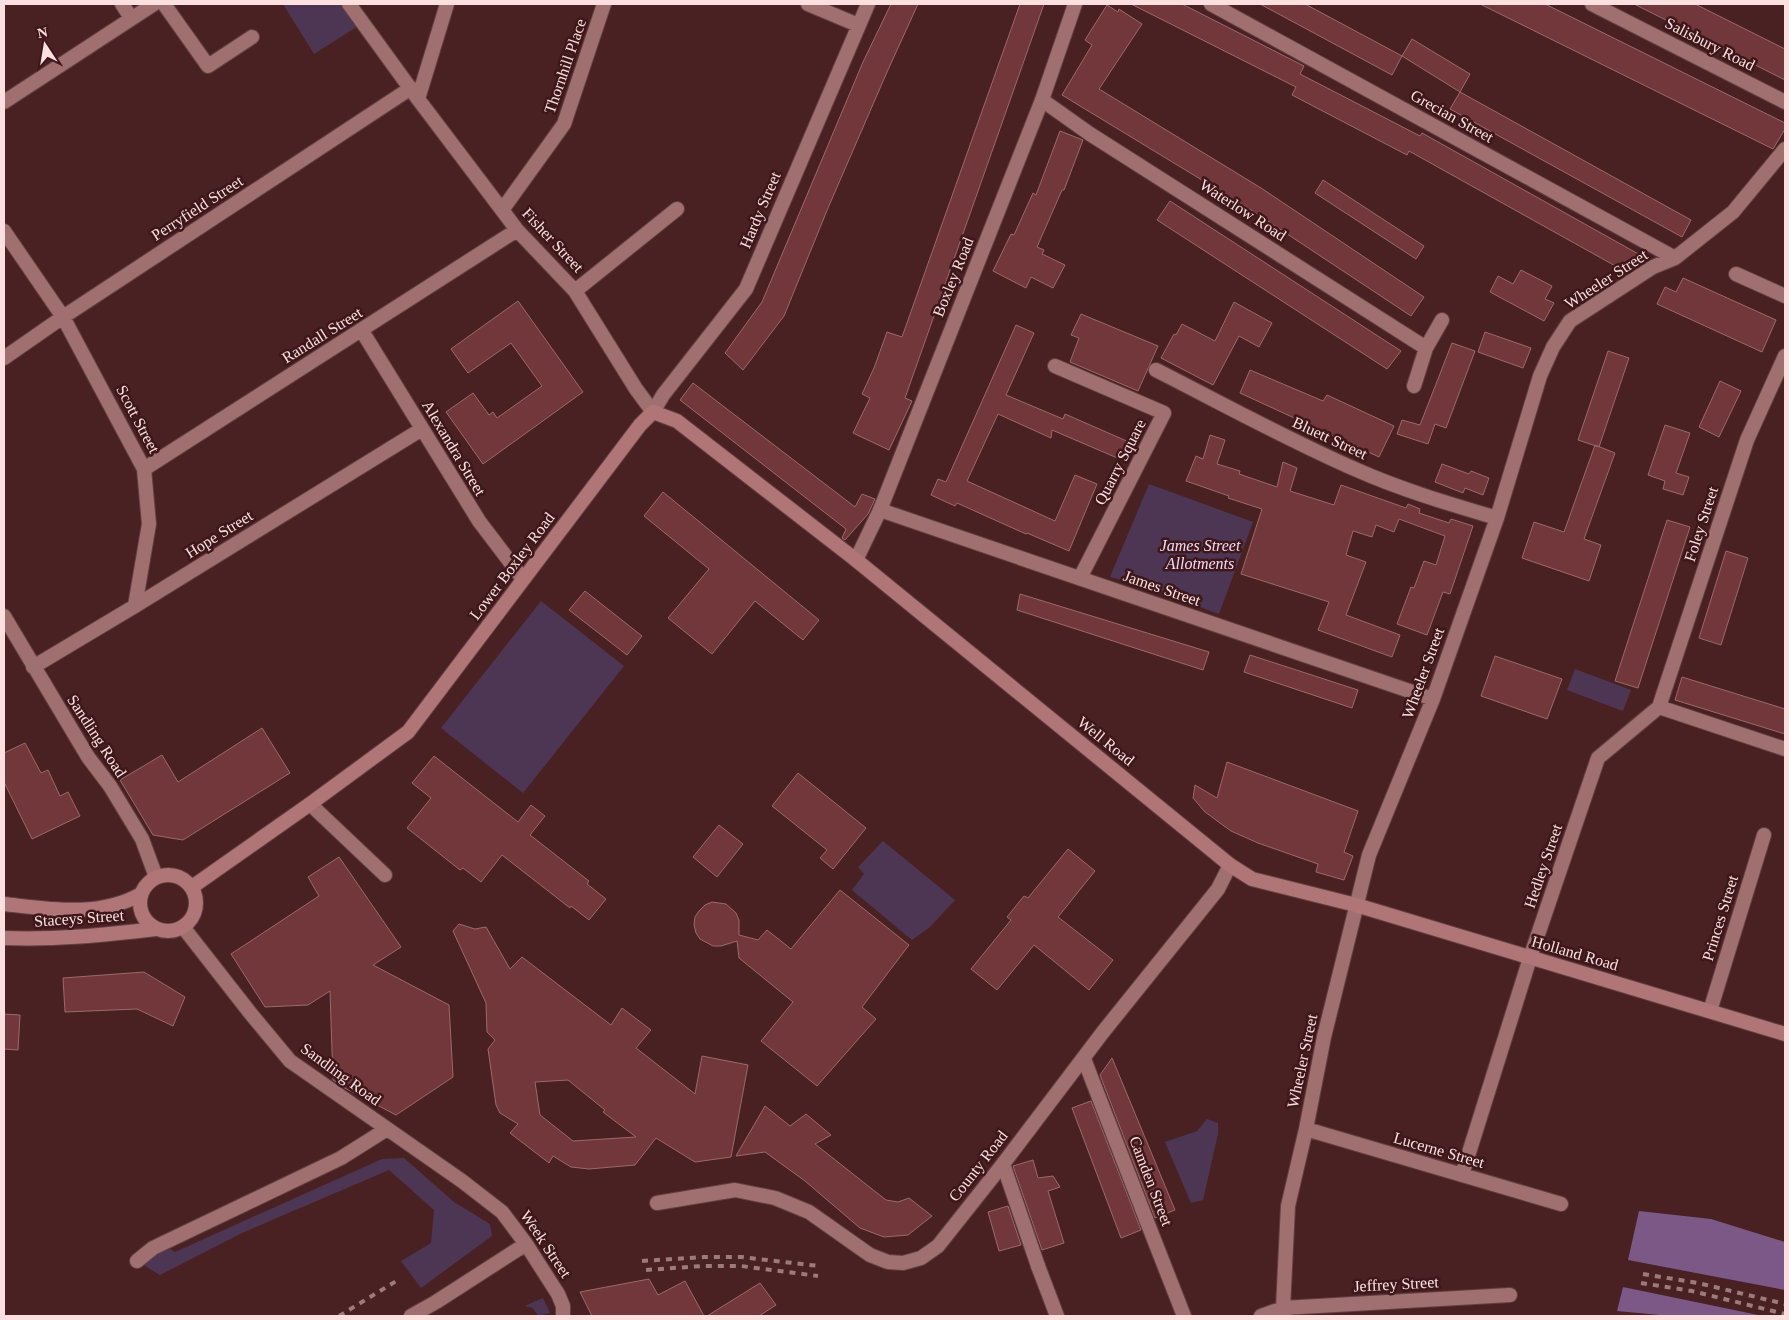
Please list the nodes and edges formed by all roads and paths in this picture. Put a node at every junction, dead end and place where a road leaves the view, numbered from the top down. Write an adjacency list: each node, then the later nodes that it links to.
1 (122, 4): 12 (street)
2 (154, 4): 12 (street)
3 (164, 4): 14 (street)
4 (349, 4): 15 (street, Fisher Street)
5 (447, 4): 15 (street)
6 (604, 4): 21 (street, Thornhill Place)
7 (808, 4): 13 (street)
8 (868, 4): 13 (street, Hardy Street)
9 (1075, 4): 16 (street, Boxley Road)
10 (1211, 4): 24 (street, Grecian Street)
11 (1592, 4): 18 (street, Salisbury Road)
12 (132, 18): 17 (street)
13 (858, 25): 37 (street, Hardy Street)
14 (252, 37)
15 (414, 93): 21 (street, Fisher Street); 28 (street, Perryfield Street)
16 (1042, 100): 31 (street, Waterlow Road); 40 (street, Boxley Road)
17 (4, 102)
18 (1785, 102)
19 (1785, 149): 24 (street, Wheeler Street)
20 (677, 209): 26 (street)
21 (502, 210): 22 (street, Fisher Street)
22 (518, 230): 26 (street, Fisher Street); 30 (street, Randall Street)
23 (4, 231): 28 (street, Scott Street)
24 (1675, 258): 41 (street, Wheeler Street)
25 (1736, 274): 27 (street)
26 (575, 290): 37 (street, Fisher Street)
27 (1785, 296)
28 (63, 317): 33 (street, Perryfield Street); 39 (street, Scott Street)
29 (1442, 320): 31 (street)
30 (362, 331): 38 (street, Alexandra Street); 39 (street, Randall Street)
31 (1426, 348): 36 (street)
32 (1785, 356): 49 (street, Foley Street)
33 (4, 358)
34 (1055, 366): 43 (street, Quarry Square)
35 (1156, 370): 41 (street, Bluett Street)
36 (1414, 386)
37 (653, 412): 42 (main road); 44 (main road, Lower Boxley Road)
38 (422, 429): 44 (street, Alexandra Street); 45 (street, Hope Street)
39 (144, 468): 45 (street, Scott Street)
40 (880, 510): 42 (street, Boxley Road); 43 (street, James Street)
41 (1497, 518): 48 (street, Wheeler Street)
42 (856, 560): 53 (main road, Well Road)
43 (1080, 578): 48 (street, James Street)
44 (523, 579): 51 (main road, Lower Boxley Road)
45 (135, 606): 47 (street, Hope Street)
46 (4, 616): 47 (street, Sandling Road)
47 (33, 667): 55 (street, Sandling Road)
48 (1433, 699): 59 (street, Wheeler Street)
49 (1658, 707): 50 (street); 63 (street, Hedley Street)
50 (1785, 749)
51 (310, 804): 54 (street); 56 (main road, Lower Boxley Road)
52 (1764, 835): 64 (street, Princes Street)
53 (1230, 866): 59 (main road, Well Road); 66 (street, County Road)
54 (385, 875)
55 (156, 877): 56 (main road); 57 (main road)
56 (192, 887): 60 (main road)
57 (141, 894): 58 (main road, Staceys Street); 61 (main road)
58 (4, 904)
59 (1356, 905): 63 (main road, Holland Road); 67 (street, Wheeler Street)
60 (183, 927): 61 (main road); 68 (street, Sandling Road)
61 (156, 929): 62 (main road, Staceys Street)
62 (4, 938)
63 (1530, 958): 64 (main road, Holland Road); 70 (street, Hedley Street)
64 (1710, 1011): 65 (main road, Holland Road)
65 (1785, 1034)
66 (1084, 1059): 69 (street, County Road); 81 (street, Camden Street)
67 (1306, 1128): 70 (street, Lucerne Street); 77 (street, Wheeler Street)
68 (387, 1129): 71 (street, Sandling Road); 75 (street)
69 (1003, 1164): 72 (street, County Road); 80 (street)
70 (1462, 1175): 73 (street, Lucerne Street)
71 (462, 1181): 74 (street, Week Street)
72 (657, 1203)
73 (1561, 1204)
74 (526, 1244): 78 (street); 79 (street, Week Street)
75 (137, 1261)
76 (1510, 1295): 77 (street, Jeffrey Street)
77 (1284, 1312): 82 (street, Jeffrey Street)
78 (411, 1316)
79 (564, 1316)
80 (1056, 1316)
81 (1184, 1316)
82 (1261, 1316)

